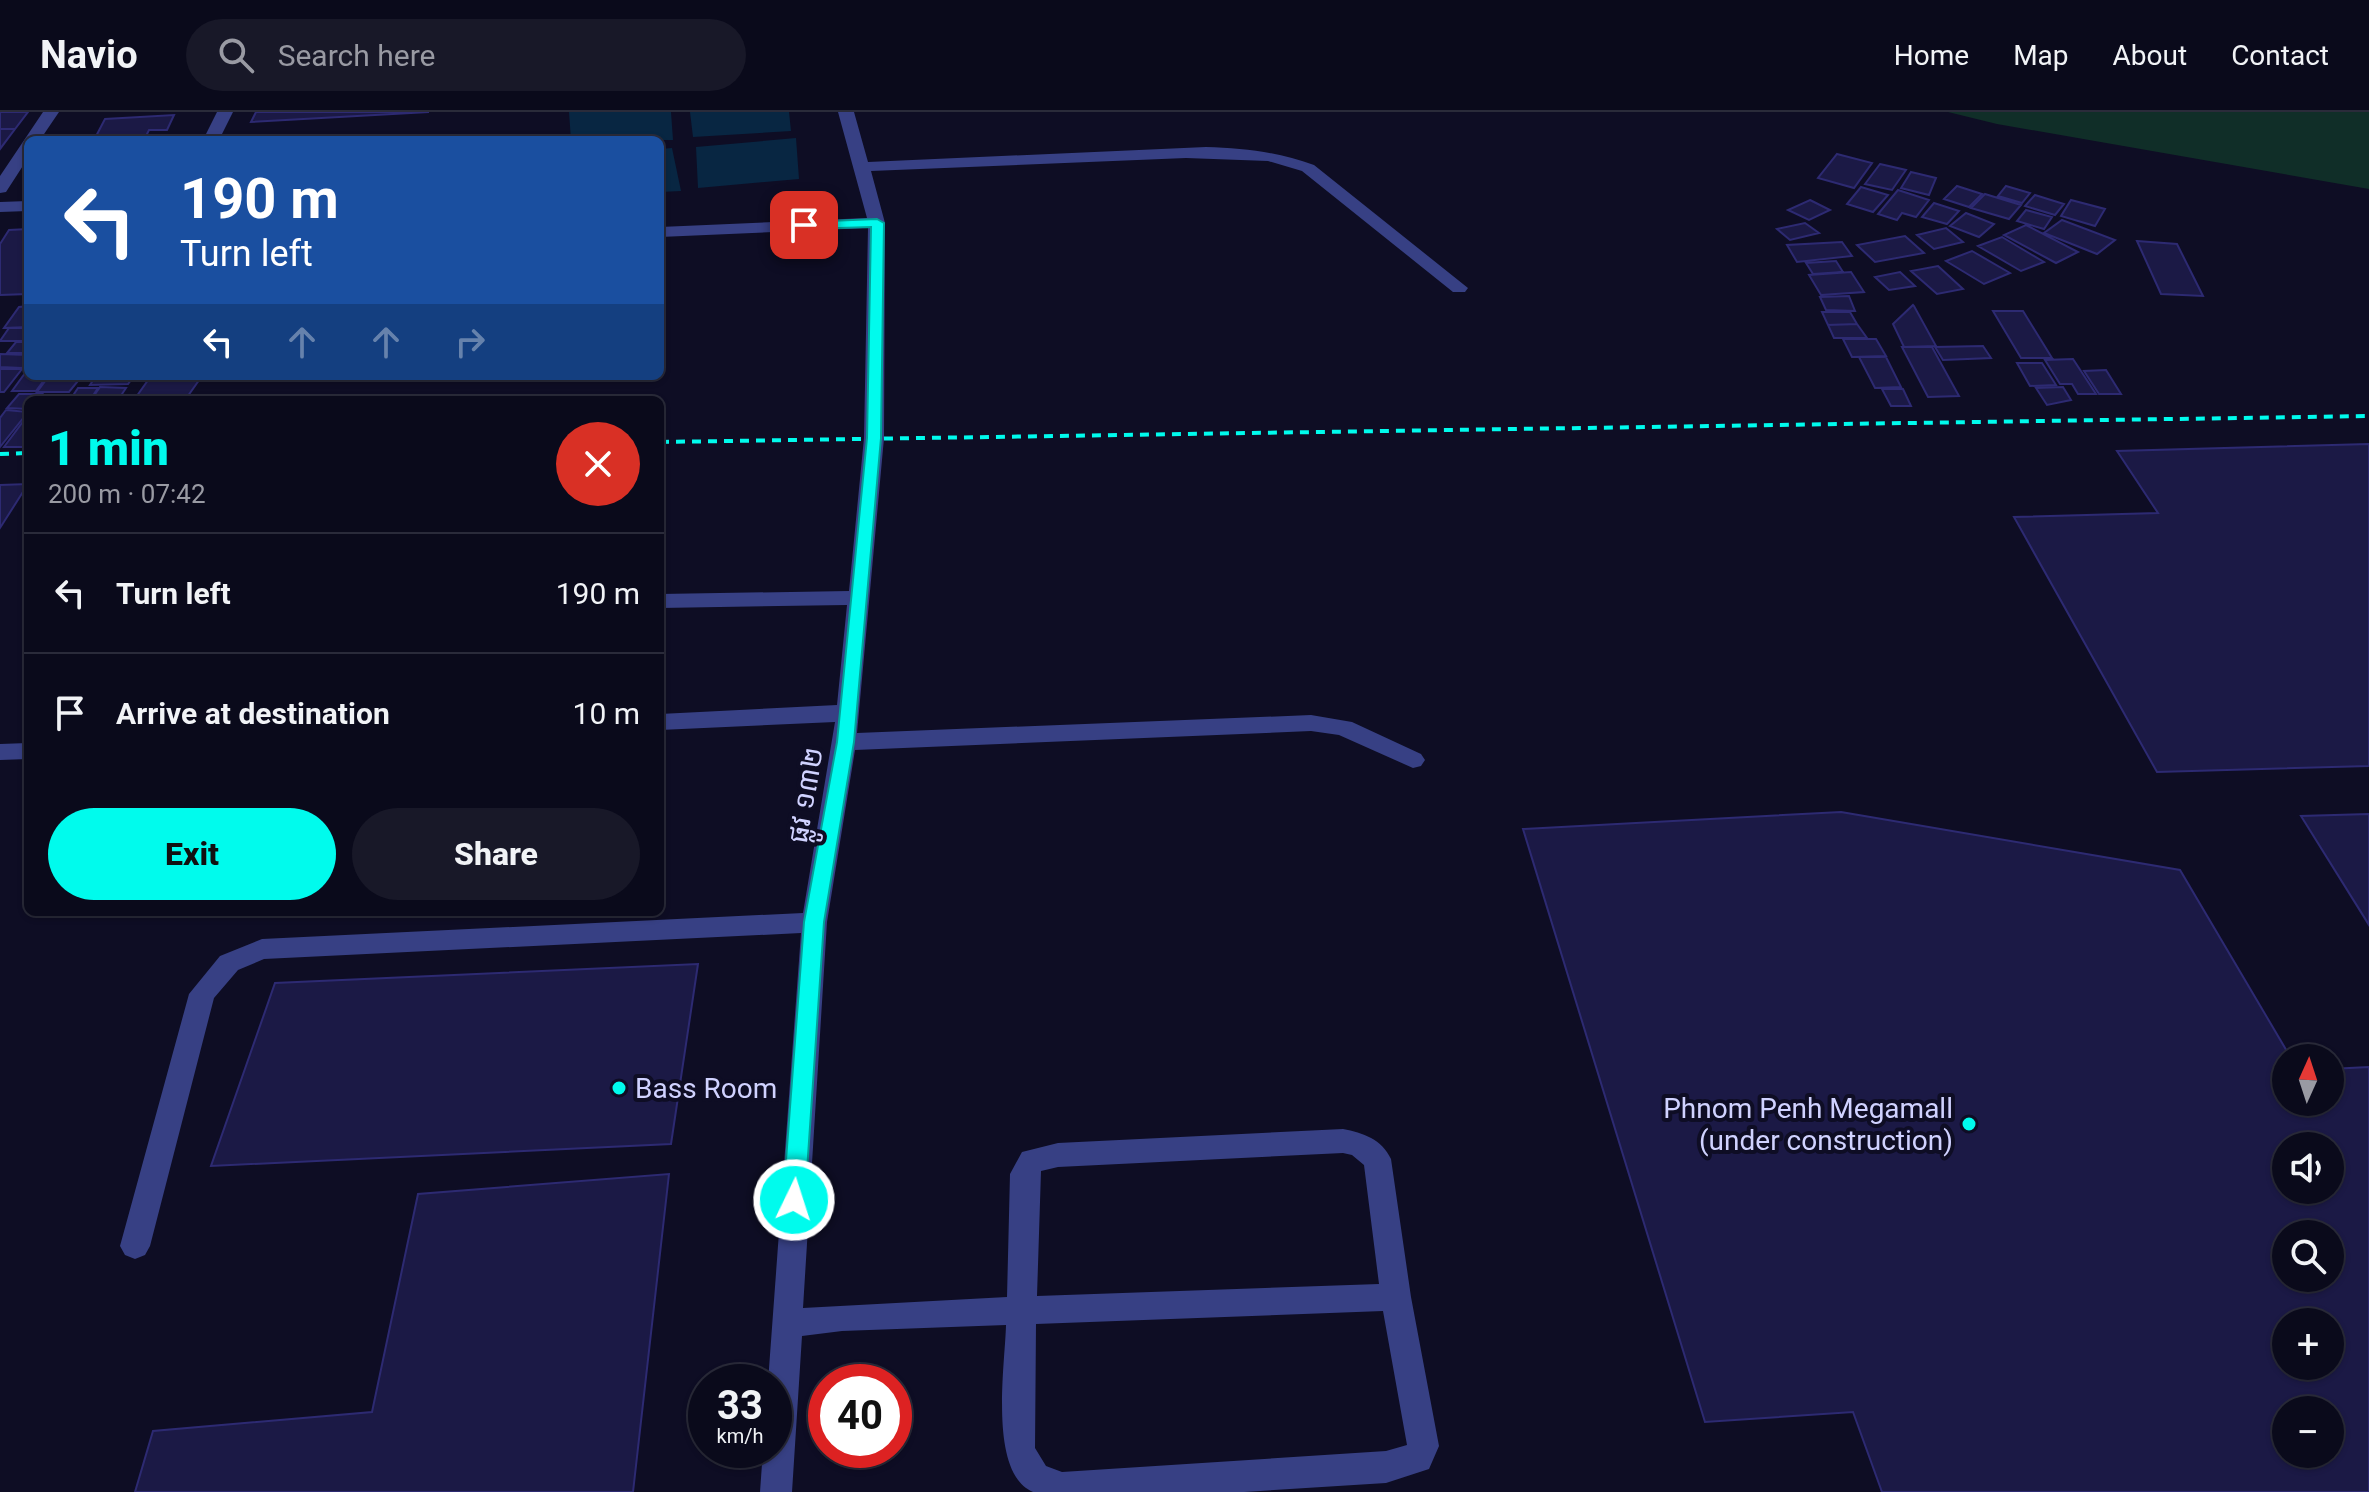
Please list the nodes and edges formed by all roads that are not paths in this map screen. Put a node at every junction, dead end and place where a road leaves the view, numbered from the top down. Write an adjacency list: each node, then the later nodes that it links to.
1 (51, 112): 4 (street)
2 (225, 112): 5 (street)
3 (846, 112): 7 (street, ផ្លូវ ១៣២)
4 (35, 136)
5 (213, 136)
6 (24, 152): 8 (street)
7 (862, 167): 11 (street, ផ្លូវ ១៣២); 13 (street)
8 (0, 188)
9 (24, 206): 10 (street)
10 (0, 207)
11 (877, 223): 12 (street); 14 (street, ផ្លូវ ១៣២)
12 (664, 232)
13 (1459, 288)
14 (859, 598): 15 (street); 16 (street, ផ្លូវ ១៣២)
15 (664, 601)
16 (847, 713): 17 (street); 18 (street, ផ្លូវ ១៣២)
17 (664, 722)
18 (845, 742): 21 (street); 22 (street, ផ្លូវ ១៣២)
19 (24, 751): 20 (street)
20 (0, 752)
21 (1413, 760)
22 (814, 922): 23 (street); 26 (street, ផ្លូវ ១៣២)
23 (135, 1246)
24 (1396, 1297): 25 (street); 25 (street); 25 (street)
25 (1020, 1313): 26 (street)
26 (786, 1324): 27 (street, ផ្លូវ ១៣២)
27 (776, 1492)

